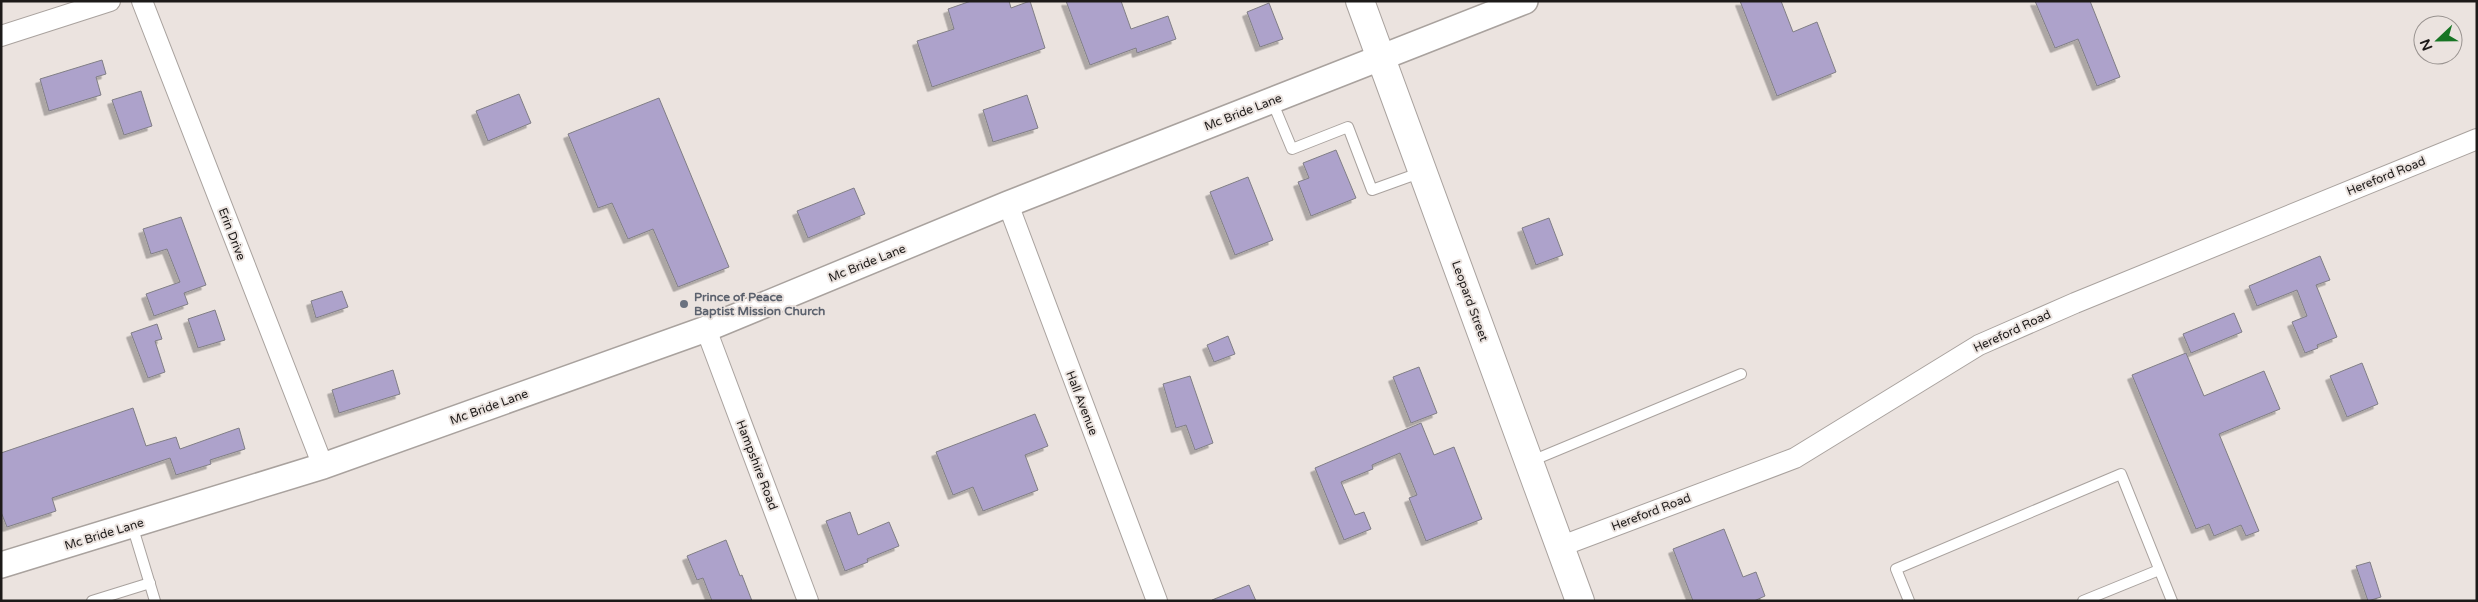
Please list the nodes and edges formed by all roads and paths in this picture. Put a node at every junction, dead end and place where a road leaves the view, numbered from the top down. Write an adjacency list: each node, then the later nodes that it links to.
1 (110, 1): 5 (street)
2 (142, 1): 14 (street, Erin Drive)
3 (1360, 1): 6 (main road, Leopard Street)
4 (1524, 1): 6 (street, Mc Bride Lane)
5 (1, 36)
6 (1381, 58): 7 (street, Mc Bride Lane); 9 (main road, Leopard Street)
7 (1272, 101): 9 (lane); 10 (street, Mc Bride Lane)
8 (2477, 139): 16 (street, Hereford Road)
9 (1423, 172): 13 (main road, Leopard Street)
10 (1008, 204): 11 (street, Mc Bride Lane); 23 (street, Hall Avenue)
11 (706, 329): 14 (street, Mc Bride Lane); 22 (street, Hampshire Road)
12 (1741, 374): 13 (lane)
13 (1528, 462): 16 (main road, Leopard Street)
14 (323, 466): 15 (street, Mc Bride Lane)
15 (132, 525): 17 (street, Mc Bride Lane); 19 (lane)
16 (1559, 547): 24 (main road, Leopard Street)
17 (1, 565)
18 (2159, 570): 25 (lane); 26 (lane); 27 (lane)
19 (150, 583): 20 (lane); 21 (lane)
20 (92, 601)
21 (155, 601)
22 (808, 601)
23 (1157, 601)
24 (1580, 601)
25 (1909, 601)
26 (2083, 601)
27 (2172, 601)

